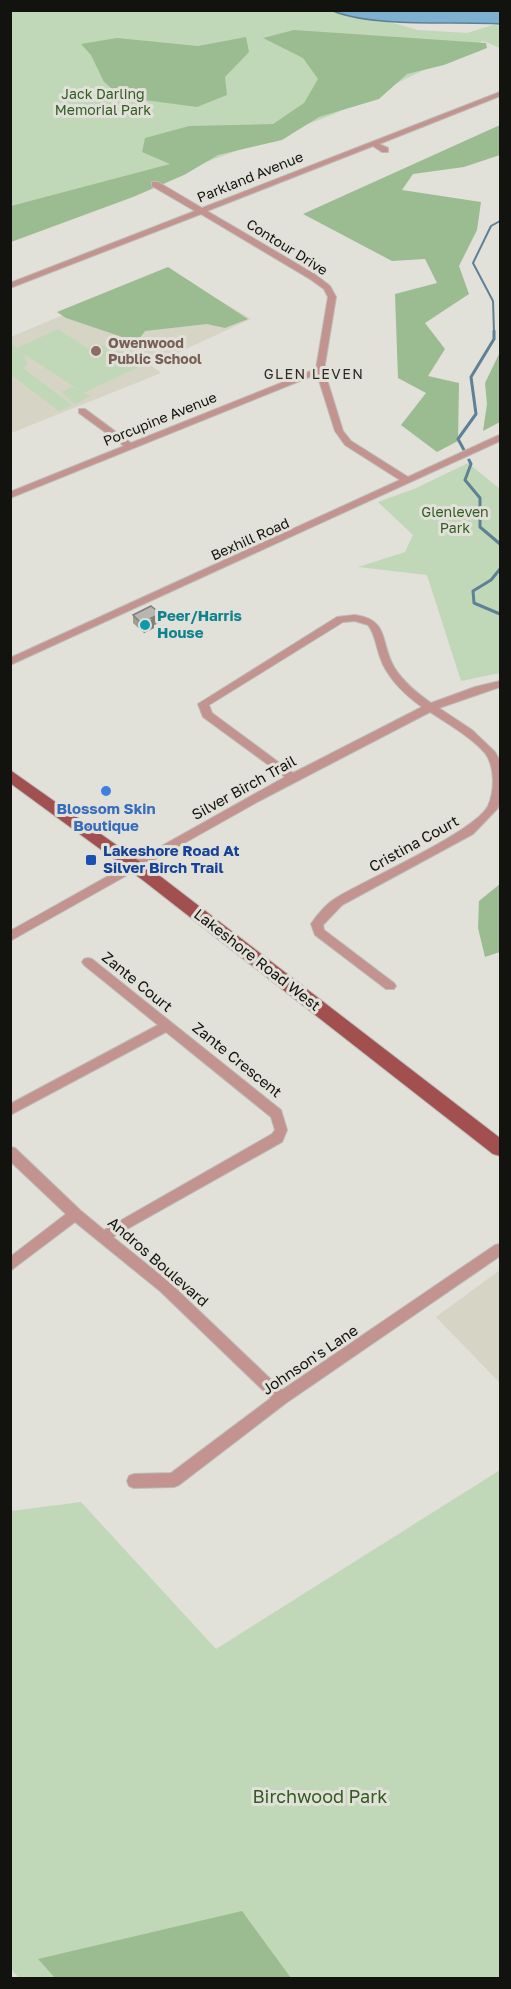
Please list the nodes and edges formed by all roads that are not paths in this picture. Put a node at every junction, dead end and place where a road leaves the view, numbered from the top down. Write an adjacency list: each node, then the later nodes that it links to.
1 (501, 93): 2 (street, Parkland Avenue)
2 (372, 143): 3 (street); 5 (street, Parkland Avenue)
3 (385, 150)
4 (155, 184): 5 (street, Contour Drive)
5 (202, 211): 6 (street, Parkland Avenue); 7 (street, Contour Drive)
6 (10, 286)
7 (320, 370): 10 (street, Porcupine Avenue); 11 (street, Contour Drive)
8 (82, 411): 10 (street)
9 (501, 438): 11 (street, Bexhill Road)
10 (130, 446): 12 (street, Porcupine Avenue)
11 (408, 481): 13 (street, Bexhill Road)
12 (10, 495)
13 (10, 662)
14 (501, 684): 15 (street, Silver Birch Trail)
15 (429, 708): 17 (street, Silver Birch Trail); 17 (street); 21 (street, Cristina Court)
16 (10, 775): 18 (main road, Lakeshore Road West)
17 (292, 777): 18 (street, Silver Birch Trail)
18 (135, 866): 19 (street, Silver Birch Trail); 24 (main road, Lakeshore Road West)
19 (10, 937)
20 (88, 963): 22 (street, Zante Court)
21 (390, 986)
22 (167, 1026): 23 (street); 27 (street, Zante Crescent)
23 (10, 1110)
24 (501, 1148)
25 (10, 1152): 26 (street, Andros Boulevard)
26 (75, 1214): 27 (street, Andros Boulevard); 29 (street)
27 (104, 1236): 30 (street, Andros Boulevard)
28 (501, 1249): 30 (street, Johnson's Lane)
29 (10, 1265)
30 (281, 1399): 31 (street, Johnson's Lane)
31 (134, 1481)

